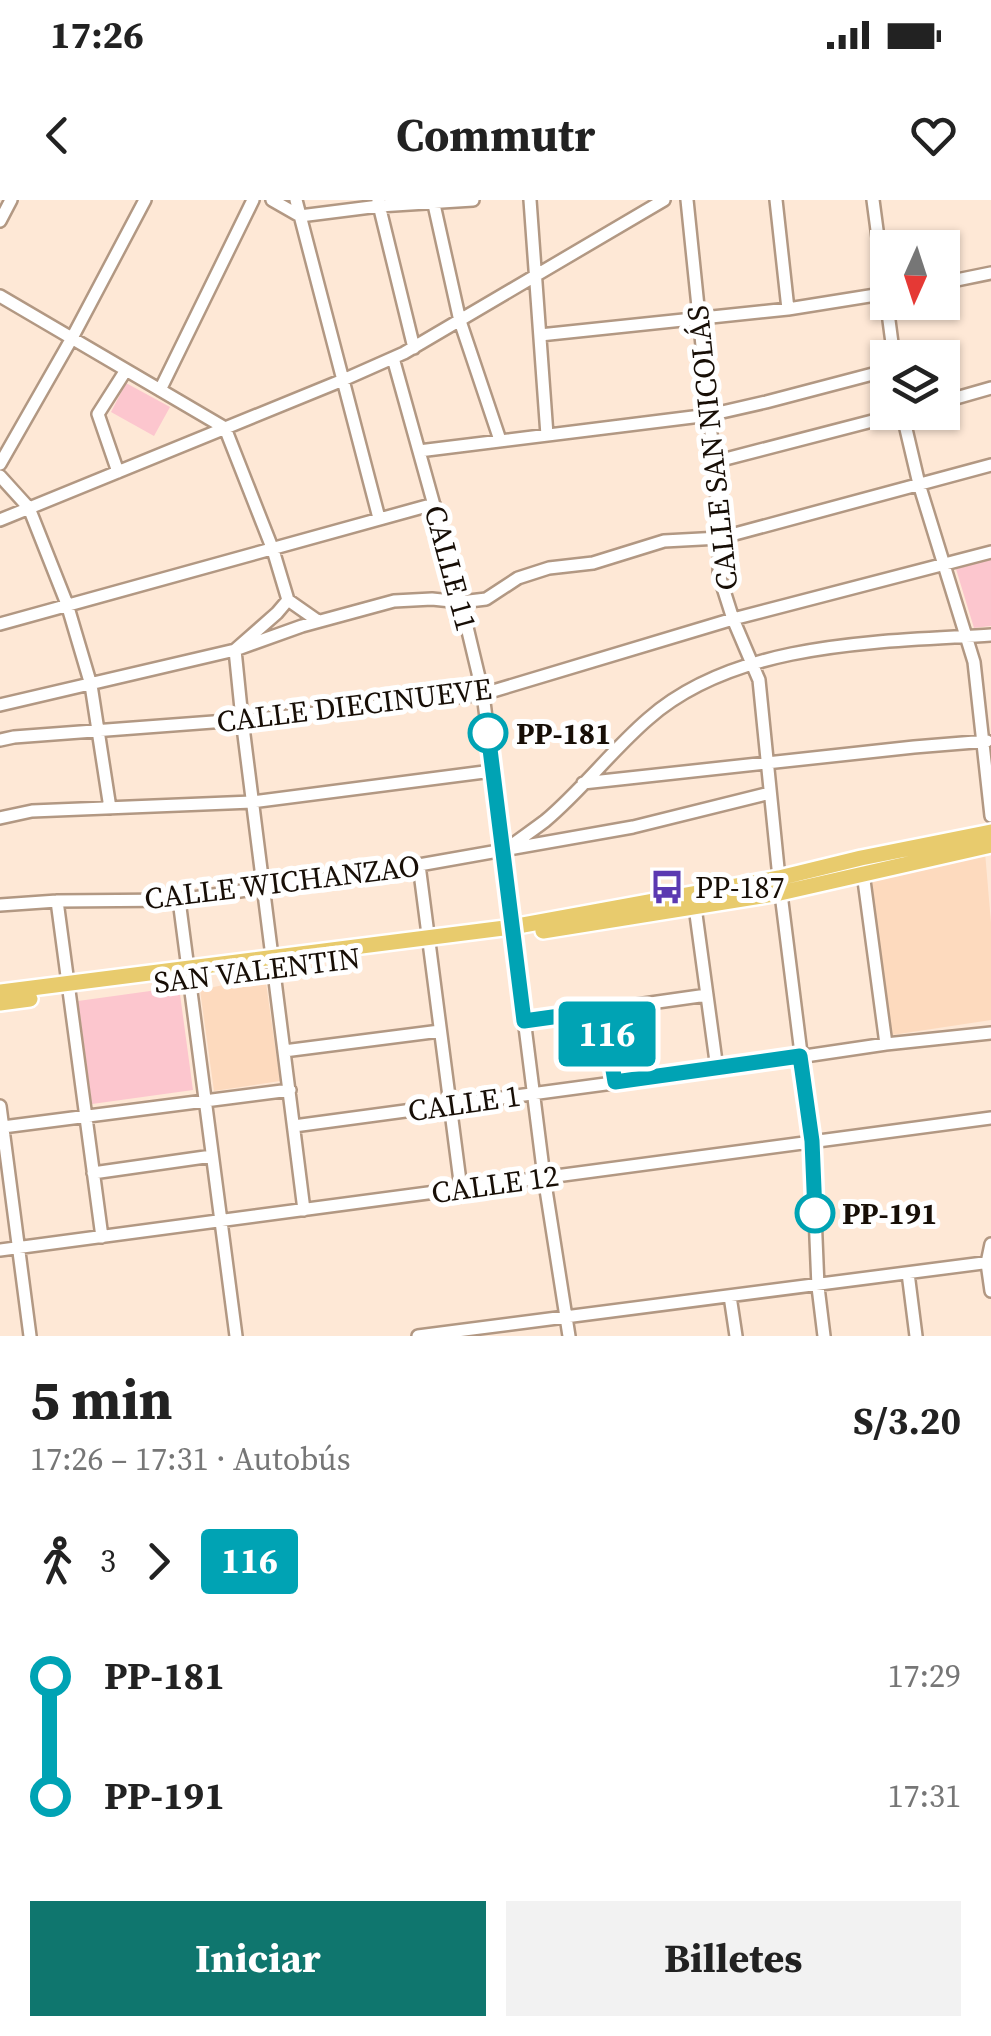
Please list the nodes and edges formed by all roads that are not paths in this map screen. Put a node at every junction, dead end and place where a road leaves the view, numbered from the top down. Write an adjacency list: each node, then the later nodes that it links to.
1 (11, 200): 15 (street)
2 (145, 200): 26 (street)
3 (253, 200): 33 (street)
4 (272, 200): 14 (street)
5 (296, 200): 14 (street)
6 (473, 200): 12 (street)
7 (530, 200): 18 (street)
8 (664, 200): 18 (street)
9 (687, 200): 23 (street, CALLE SAN NICOLÁS)
10 (776, 200): 22 (street)
11 (873, 200): 16 (street)
12 (433, 201): 13 (street); 24 (street)
13 (378, 203): 14 (street); 27 (street)
14 (300, 216): 31 (street)
15 (0, 220)
16 (877, 230)
17 (991, 273): 19 (street)
18 (536, 276): 24 (street); 25 (street)
19 (960, 279)
20 (0, 296): 26 (street)
21 (870, 296): 22 (street)
22 (788, 309): 23 (street)
23 (699, 319): 25 (street); 35 (street, CALLE SAN NICOLÁS)
24 (460, 322): 27 (street); 40 (street)
25 (540, 335): 39 (street)
26 (72, 338): 29 (street); 43 (street)
27 (414, 348): 28 (street)
28 (393, 358): 31 (street); 41 (street, CALLE 11)
29 (126, 370): 33 (street); 45 (street)
30 (870, 375): 35 (street)
31 (344, 380): 37 (street); 50 (street)
32 (991, 388): 34 (street)
33 (160, 390): 37 (street)
34 (960, 397)
35 (709, 415): 39 (street); 42 (street, CALLE SAN NICOLÁS)
36 (870, 422): 42 (street)
37 (225, 428): 45 (street); 53 (street)
38 (908, 430): 47 (street)
39 (547, 435): 40 (street)
40 (500, 440): 41 (street)
41 (419, 451): 48 (street, CALLE 11)
42 (714, 462): 52 (street, CALLE SAN NICOLÁS)
43 (0, 464)
44 (991, 465): 47 (street)
45 (118, 472): 49 (street)
46 (0, 476): 49 (street)
47 (920, 484): 52 (street); 55 (street)
48 (434, 504): 50 (street); 57 (street, CALLE 11)
49 (29, 508): 51 (street); 58 (street)
50 (379, 518): 53 (street)
51 (0, 520)
52 (720, 538): 57 (street); 59 (street, CALLE SAN NICOLÁS)
53 (272, 550): 56 (street); 58 (street)
54 (991, 552): 55 (street, CALLE DIECINUEVE)
55 (944, 564): 59 (street, CALLE DIECINUEVE); 63 (street)
56 (288, 600): 60 (street); 64 (street)
57 (461, 602): 60 (street); 67 (street, CALLE 11)
58 (67, 604): 61 (street); 66 (street)
59 (733, 619): 65 (street, CALLE SAN NICOLÁS); 67 (street, CALLE DIECINUEVE)
60 (318, 622): 64 (street)
61 (0, 624)
62 (991, 635): 63 (street)
63 (967, 637): 65 (street); 72 (street)
64 (235, 650): 66 (street); 69 (street)
65 (751, 663): 73 (street, CALLE SAN NICOLÁS); 75 (street)
66 (91, 685): 68 (street); 70 (street)
67 (483, 694): 69 (street, CALLE DIECINUEVE); 74 (street, CALLE 11)
68 (0, 706)
69 (242, 719): 70 (street, CALLE DIECINUEVE); 77 (street)
70 (98, 731): 71 (street, CALLE DIECINUEVE); 78 (street)
71 (0, 740)
72 (987, 741): 73 (street); 79 (street)
73 (767, 763): 75 (street); 76 (street, CALLE SAN NICOLÁS)
74 (492, 771): 77 (street); 83 (street, CALLE 11)
75 (583, 784): 83 (street)
76 (770, 794): 83 (street, CALLE WICHANZAO); 86 (street, CALLE SAN NICOLÁS)
77 (252, 802): 78 (street); 87 (street)
78 (110, 808): 80 (street)
79 (991, 816)
80 (0, 818)
81 (991, 832): 86 (main road)
82 (991, 846): 85 (main road)
83 (503, 852): 84 (street, CALLE WICHANZAO); 92 (street, CALLE 11)
84 (419, 865): 87 (street, CALLE WICHANZAO); 93 (street)
85 (863, 873): 86 (main road); 105 (street)
86 (779, 886): 91 (main road); 92 (main road); 107 (street, CALLE SAN NICOLÁS)
87 (263, 888): 88 (street, CALLE WICHANZAO); 94 (street)
88 (179, 900): 89 (street, CALLE WICHANZAO); 95 (street)
89 (57, 901): 90 (street, CALLE WICHANZAO); 96 (street)
90 (0, 905)
91 (696, 908): 92 (main road); 98 (street)
92 (513, 931): 93 (main road, SAN VALENTIN); 102 (street, CALLE 11)
93 (429, 943): 94 (main road, SAN VALENTIN); 103 (street)
94 (273, 963): 95 (main road, SAN VALENTIN); 106 (street)
95 (189, 974): 96 (main road, SAN VALENTIN); 113 (street)
96 (69, 989): 97 (main road, SAN VALENTIN); 99 (main road, SAN VALENTIN); 116 (street)
97 (0, 992)
98 (707, 995): 100 (street); 108 (street)
99 (0, 1003)
100 (639, 1005): 101 (street); 109 (street)
101 (603, 1010): 102 (street); 110 (street)
102 (524, 1021): 112 (street, CALLE 11)
103 (440, 1031): 106 (street); 114 (street)
104 (991, 1033): 105 (street, CALLE 1)
105 (886, 1044): 107 (street, CALLE 1)
106 (284, 1051): 111 (street)
107 (800, 1056): 108 (street, CALLE 1); 120 (street, CALLE SAN NICOLÁS)
108 (717, 1069): 109 (street, CALLE 1)
109 (649, 1078): 110 (street, CALLE 1)
110 (615, 1082): 112 (street, CALLE 1)
111 (290, 1090): 113 (street); 118 (street)
112 (534, 1094): 114 (street, CALLE 1); 124 (street, CALLE 11)
113 (205, 1102): 116 (street); 121 (street)
114 (450, 1105): 118 (street, CALLE 1); 125 (street)
115 (0, 1106): 119 (street)
116 (86, 1117): 119 (street); 123 (street)
117 (991, 1118): 120 (street, CALLE 12)
118 (294, 1126): 126 (street)
119 (3, 1127): 122 (street)
120 (812, 1141): 124 (street, CALLE 12); 134 (street, CALLE SAN NICOLÁS)
121 (212, 1156): 123 (street); 127 (street)
122 (4, 1166): 130 (street)
123 (93, 1172): 128 (street)
124 (544, 1177): 125 (street, CALLE 12); 137 (street, CALLE 11)
125 (461, 1188): 126 (street, CALLE 12)
126 (304, 1210): 127 (street, CALLE 12)
127 (221, 1221): 128 (street, CALLE 12); 139 (street)
128 (102, 1237): 130 (street, CALLE 12)
129 (991, 1244): 132 (street)
130 (18, 1248): 131 (street, CALLE 12); 138 (street)
131 (0, 1250)
132 (989, 1263): 133 (street); 135 (street)
133 (908, 1273): 134 (street); 144 (street)
134 (818, 1286): 136 (street); 143 (street, CALLE SAN NICOLÁS)
135 (991, 1291)
136 (730, 1296): 137 (street); 142 (street)
137 (565, 1318): 140 (street); 141 (street, CALLE 11)
138 (30, 1336)
139 (236, 1336)
140 (418, 1336)
141 (568, 1336)
142 (736, 1336)
143 (824, 1336)
144 (916, 1336)

